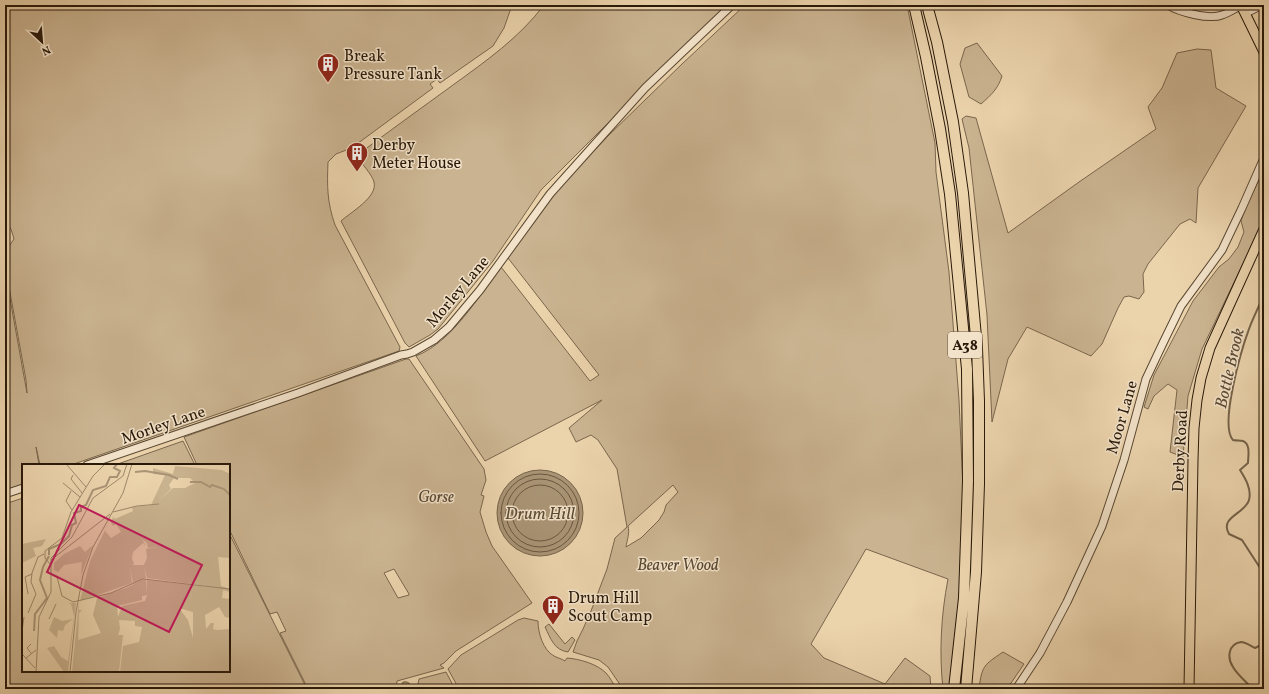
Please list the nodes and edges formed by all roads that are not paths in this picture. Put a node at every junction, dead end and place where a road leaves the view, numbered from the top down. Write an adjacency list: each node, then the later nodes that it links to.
1 (732, 5): 10 (street, Morley Lane)
2 (914, 5): 13 (highway, A38)
3 (927, 5): 14 (highway, A38)
4 (1168, 5): 6 (street)
5 (1262, 5): 6 (street)
6 (1243, 8): 7 (main road)
7 (1264, 52)
8 (1264, 158): 15 (street, Moor Lane)
9 (1264, 229): 16 (main road, Derby Road)
10 (91, 464)
11 (22, 488): 12 (street)
12 (5, 494)
13 (954, 689)
14 (966, 689)
15 (1016, 689)
16 (1189, 689)

